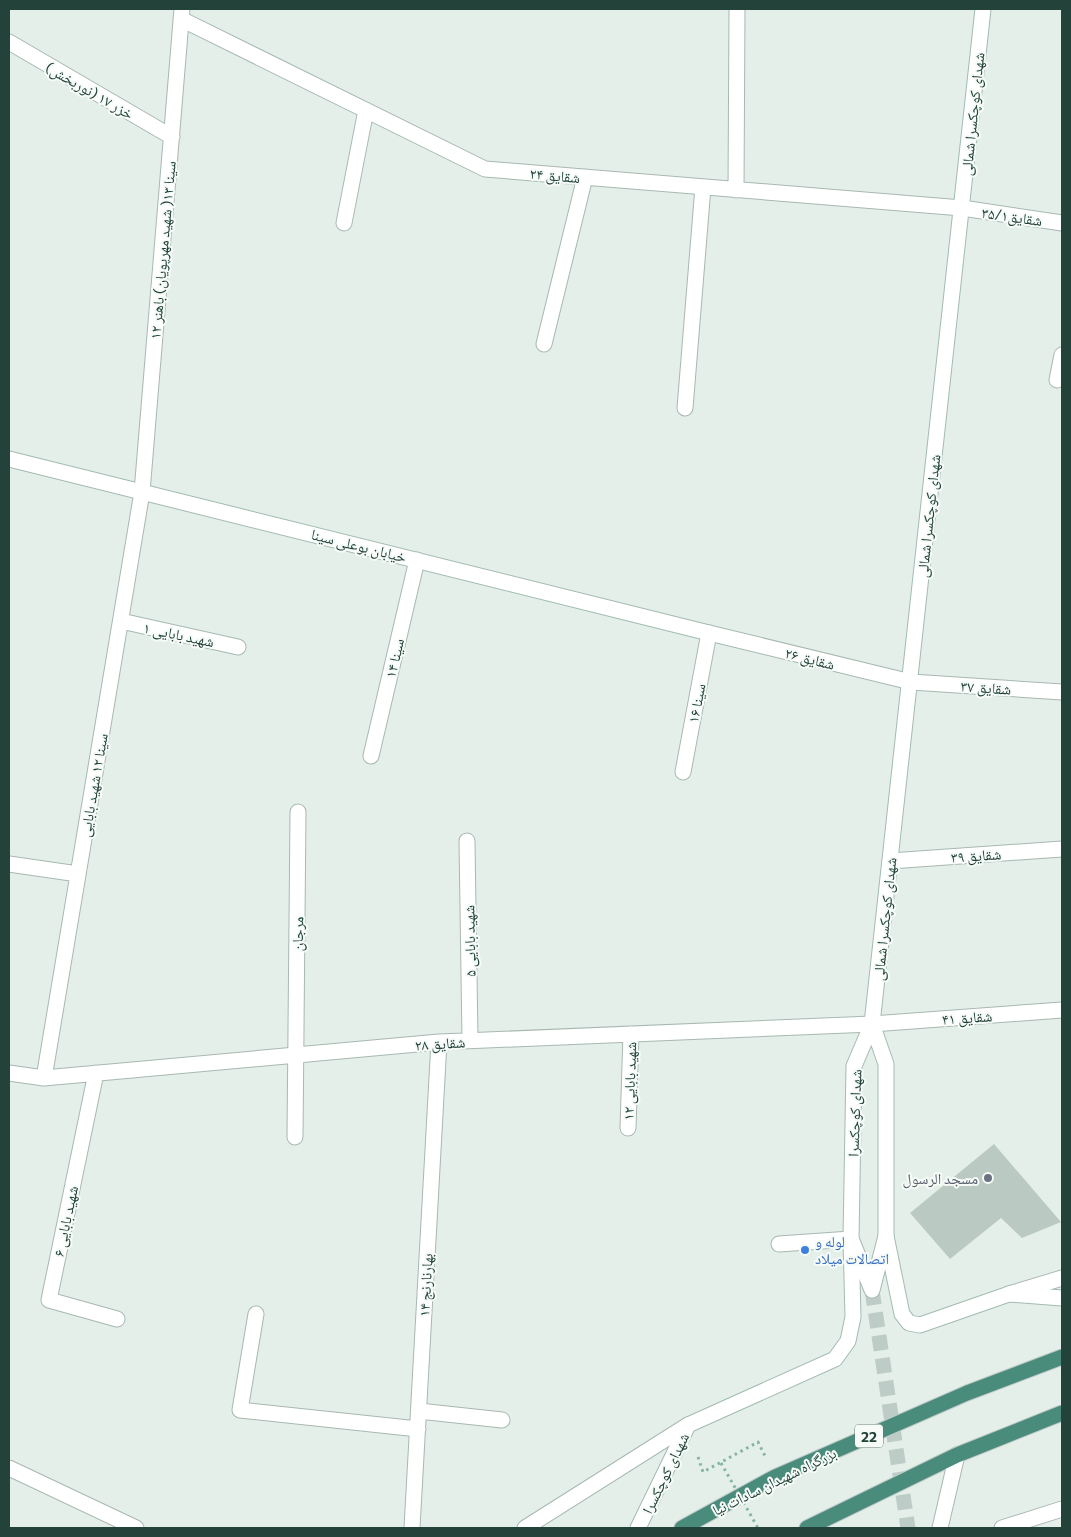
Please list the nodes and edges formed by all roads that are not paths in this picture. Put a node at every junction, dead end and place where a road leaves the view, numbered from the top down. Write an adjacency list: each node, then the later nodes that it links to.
1 (737, 9): 9 (street)
2 (983, 9): 10 (street, شهدای کوچکسرا شمالی)
3 (182, 14): 5 (street, شقایق ۲۴); 6 (street, سینا ۱۳( شهید مهرپویان) باهنر ۱۲)
4 (9, 42): 6 (street, خزر ۱۷ (نوربخش))
5 (366, 110): 7 (street, شقایق ۲۴); 11 (street)
6 (172, 137): 18 (street, سینا ۱۳( شهید مهرپویان) باهنر ۱۲)
7 (586, 178): 8 (street, شقایق ۲۴); 13 (street)
8 (703, 187): 9 (street, شقایق ۲۴); 16 (street)
9 (736, 190): 10 (street, شقایق ۲۴)
10 (962, 208): 12 (street, شقایق۳۵/۱); 23 (street, شهدای کوچکسرا شمالی)
11 (344, 223)
12 (1062, 223)
13 (544, 344)
14 (1062, 355): 15 (street)
15 (1057, 380)
16 (685, 408)
17 (9, 459): 18 (street, خیابان بوعلی سینا)
18 (142, 492): 19 (street, خیابان بوعلی سینا); 20 (street, سینا ۱۲ شهید بابایی)
19 (417, 560): 21 (street, خیابان بوعلی سینا); 25 (street, سینا ۱۴)
20 (121, 621): 22 (street, شهید بابایی ۱); 32 (street, سینا ۱۲ شهید بابایی)
21 (709, 633): 23 (street, شقایق ۲۶); 26 (street, سینا ۱۶)
22 (238, 647)
23 (911, 682): 24 (street, شقایق ۳۷); 30 (street, شهدای کوچکسرا شمالی)
24 (1062, 692)
25 (371, 756)
26 (683, 772)
27 (298, 812): 38 (street, مرجان)
28 (467, 841): 36 (street, شهید بابایی ۵)
29 (1062, 849): 30 (street, شقایق ۳۹)
30 (890, 861): 34 (street, شهدای کوچکسرا شمالی)
31 (9, 864): 32 (street)
32 (78, 874): 41 (street, سینا ۱۲ شهید بابایی)
33 (1062, 1010): 34 (street, شقایق ۴۱)
34 (872, 1024): 35 (street, شقایق ۲۸); 44 (street, شهدای کوچکسرا); 45 (street, شهدای کوچکسرا)
35 (630, 1034): 36 (street, شقایق ۲۸); 42 (street, شهید بابایی ۱۲)
36 (470, 1040): 37 (street, شقایق ۲۸)
37 (439, 1042): 38 (street, شقایق ۲۸); 53 (street, بهارنارنج ۱۴)
38 (295, 1055): 40 (street, شقایق ۲۸); 43 (street, مرجان)
39 (9, 1073): 41 (street, شقایق ۲۸)
40 (96, 1073): 41 (street, شقایق ۲۸); 51 (street, شهید بابایی ۶)
41 (44, 1078)
42 (628, 1128)
43 (295, 1137)
44 (886, 1236): 45 (street); 48 (street, شهدای کوچکسرا)
45 (851, 1239): 46 (street); 56 (street, شهدای کوچکسرا)
46 (779, 1244)
47 (1062, 1278): 48 (street)
48 (1009, 1294): 49 (street, شهدای کوچکسرا)
49 (1062, 1298)
50 (256, 1314): 57 (street)
51 (117, 1319)
52 (1062, 1357): 65 (highway, بزرگراه شهیدان سادات نیا / 22)
53 (419, 1410): 55 (street); 57 (street, بهارنارنج ۱۴)
54 (1062, 1413): 58 (highway)
55 (502, 1420)
56 (688, 1425): 63 (street); 64 (street, شهدای کوچکسرا)
57 (418, 1429): 62 (street, بهارنارنج ۱۴)
58 (957, 1455): 66 (highway); 67 (street)
59 (9, 1468): 61 (street)
60 (1062, 1510): 68 (street)
61 (136, 1528)
62 (412, 1528)
63 (526, 1528)
64 (638, 1528)
65 (682, 1528)
66 (807, 1528)
67 (940, 1528)
68 (1002, 1528)

